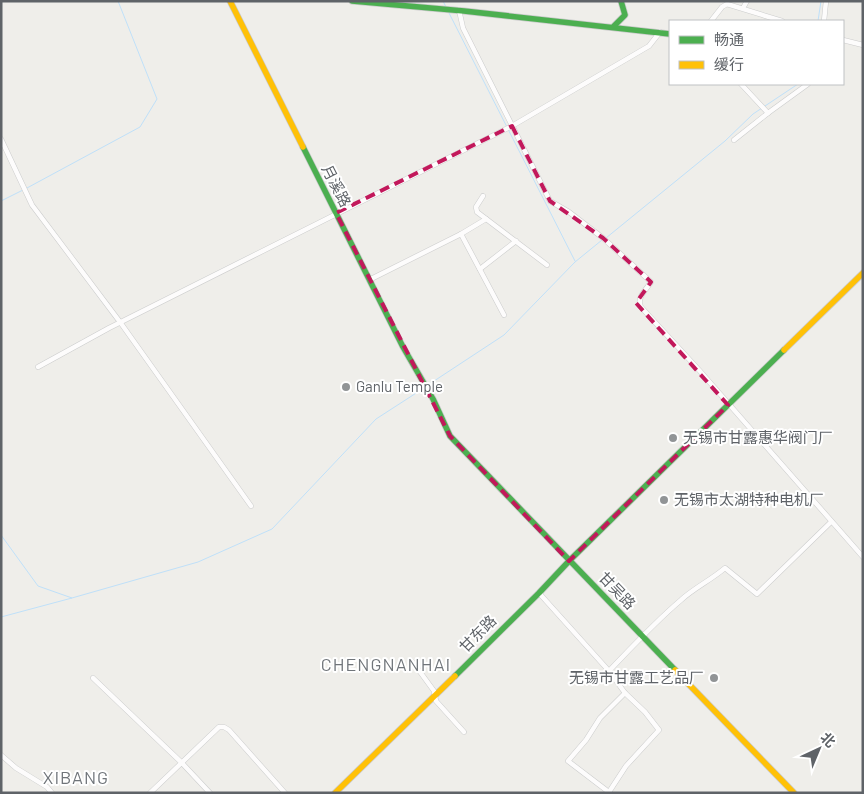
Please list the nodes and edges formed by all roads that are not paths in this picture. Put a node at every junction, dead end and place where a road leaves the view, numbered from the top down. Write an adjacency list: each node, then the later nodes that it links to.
1 (230, 1): 24 (street, 月溪路)
2 (352, 1): 8 (street)
3 (621, 1): 12 (street)
4 (747, 1): 7 (street)
5 (826, 1): 11 (street)
6 (727, 3): 7 (street); 9 (street)
7 (743, 8): 10 (street)
8 (459, 10): 12 (street); 20 (street)
9 (712, 20)
10 (779, 20)
11 (824, 20)
12 (614, 26): 13 (street)
13 (660, 32): 14 (street); 20 (street)
14 (669, 34)
15 (844, 40): 16 (street)
16 (863, 45)
17 (742, 85): 19 (street)
18 (806, 85): 19 (street)
19 (765, 109): 22 (street)
20 (508, 128): 24 (street); 36 (street)
21 (1, 139): 33 (street)
22 (734, 140)
23 (483, 196): 25 (street)
24 (336, 213): 31 (street, 月溪路); 33 (street)
25 (486, 219): 26 (street); 27 (street)
26 (461, 234): 29 (street); 31 (street)
27 (516, 241): 28 (street); 29 (street)
28 (547, 264)
29 (480, 269): 32 (street)
30 (863, 273): 36 (street, 甘东路)
31 (369, 280): 35 (street, 月溪路)
32 (504, 315)
33 (120, 322): 34 (street); 37 (street)
34 (38, 368)
35 (433, 399): 40 (street, 甘吴路)
36 (728, 405): 38 (street); 40 (street, 甘东路)
37 (252, 506)
38 (831, 522): 39 (street); 42 (street)
39 (863, 557)
40 (569, 560): 41 (street, 甘东路); 42 (street, 甘吴路)
41 (539, 594): 44 (street); 47 (street, 甘东路)
42 (643, 636): 44 (street); 57 (street, 甘吴路)
43 (410, 660): 47 (street)
44 (609, 671): 46 (street)
45 (93, 678): 50 (street)
46 (625, 693): 56 (street); 56 (street)
47 (434, 695): 48 (street); 55 (street, 甘东路)
48 (464, 732)
49 (1, 755): 51 (street)
50 (181, 762): 52 (street); 53 (street); 54 (street)
51 (52, 793)
52 (150, 793)
53 (210, 793)
54 (285, 793)
55 (335, 793)
56 (609, 793)
57 (794, 793)

